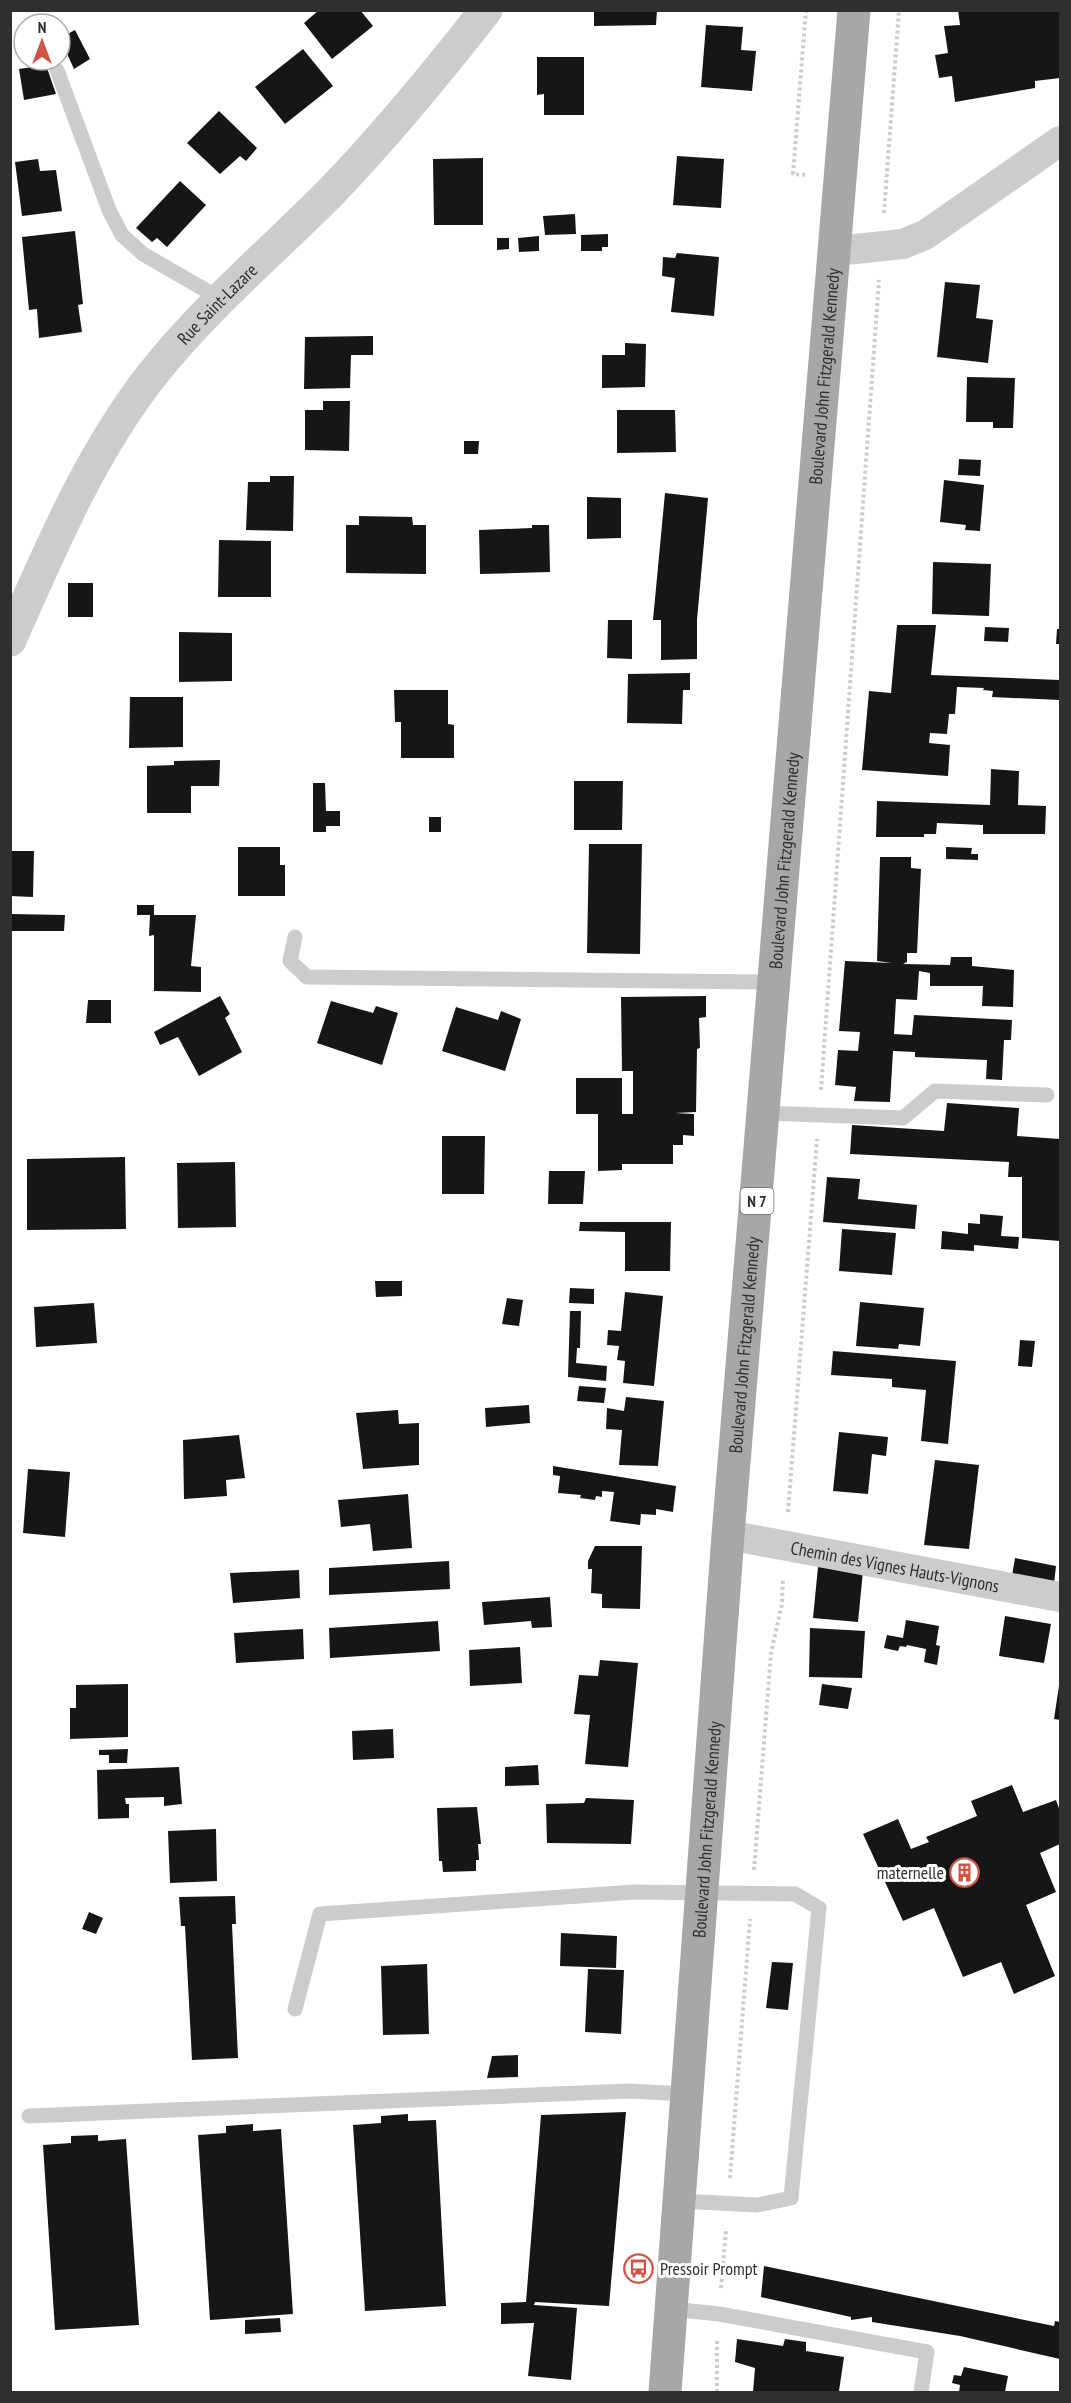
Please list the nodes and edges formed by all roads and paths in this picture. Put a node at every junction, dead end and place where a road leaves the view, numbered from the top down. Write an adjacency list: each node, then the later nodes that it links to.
1 (486, 10): 10 (street, Rue Saint-Lazare)
2 (806, 10): 7 (path)
3 (854, 10): 9 (main road, Boulevard John Fitzgerald Kennedy / N 7)
4 (899, 10): 8 (path)
5 (58, 72): 10 (lane)
6 (1060, 141): 8 (street)
7 (793, 174)
8 (881, 247): 9 (street); 11 (path)
9 (836, 251): 14 (main road, Boulevard John Fitzgerald Kennedy / N 7)
10 (221, 298): 12 (street, Rue Saint-Lazare)
11 (855, 627)
12 (10, 640)
13 (295, 937): 14 (lane)
14 (775, 982): 16 (main road, Boulevard John Fitzgerald Kennedy / N 7)
15 (1047, 1095): 16 (lane)
16 (764, 1113): 17 (main road, Boulevard John Fitzgerald Kennedy / N 7)
17 (728, 1535): 18 (street, Chemin des Vignes Hauts-Vignons); 19 (main road, Boulevard John Fitzgerald Kennedy / N 7)
18 (1060, 1597)
19 (702, 1892): 20 (lane); 21 (main road, Boulevard John Fitzgerald Kennedy / N 7); 23 (lane)
20 (295, 2008)
21 (688, 2094): 22 (lane); 23 (main road, Boulevard John Fitzgerald Kennedy / N 7)
22 (29, 2116)
23 (680, 2201): 24 (main road, Boulevard John Fitzgerald Kennedy / N 7)
24 (672, 2309): 25 (main road, Boulevard John Fitzgerald Kennedy / N 7); 26 (lane)
25 (665, 2392)
26 (921, 2392)

